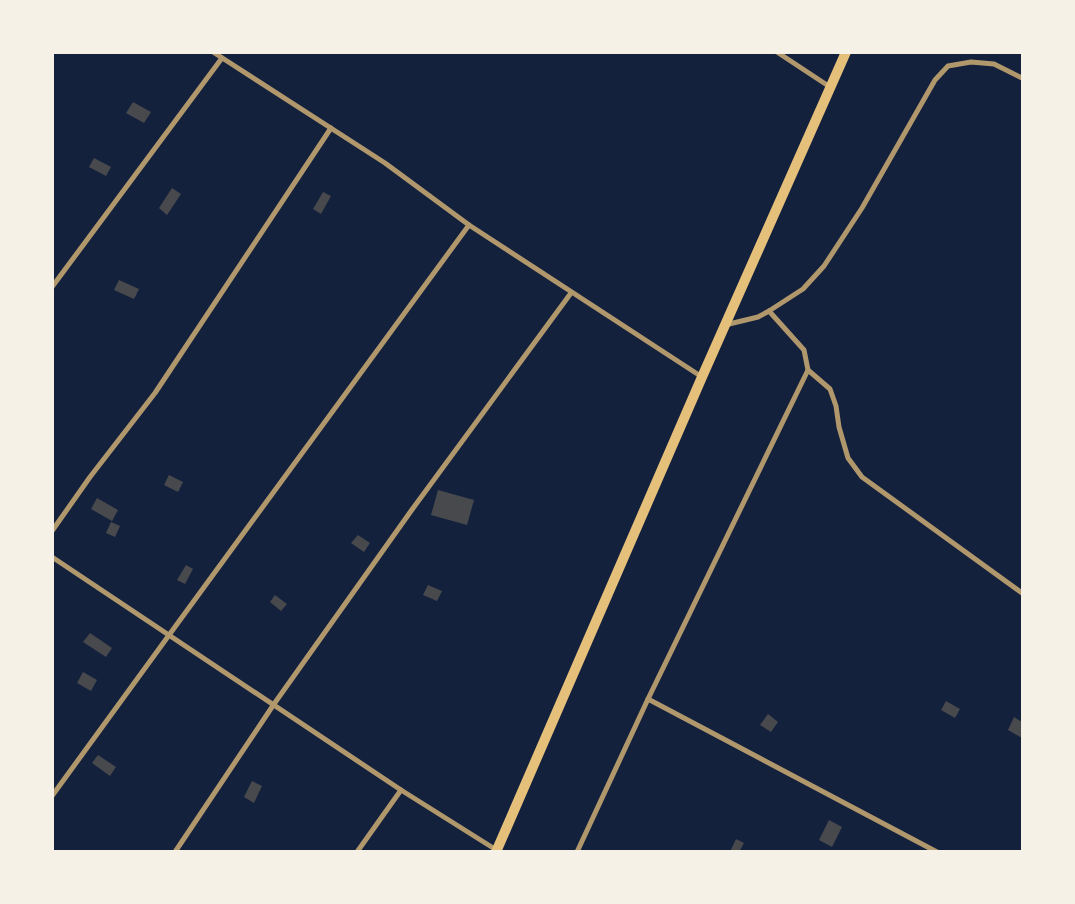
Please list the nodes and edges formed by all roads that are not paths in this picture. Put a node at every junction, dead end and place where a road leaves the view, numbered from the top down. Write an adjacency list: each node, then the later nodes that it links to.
1 (213, 52): 4 (street)
2 (778, 52): 6 (street)
3 (846, 52): 6 (main road)
4 (222, 58): 7 (street); 9 (street)
5 (1022, 78): 11 (street)
6 (831, 87): 12 (main road)
7 (331, 128): 8 (street); 15 (street)
8 (469, 225): 10 (street); 18 (street)
9 (52, 287)
10 (571, 293): 14 (street); 20 (street)
11 (769, 311): 12 (street); 13 (street)
12 (725, 325): 14 (main road)
13 (808, 370): 17 (street); 19 (street)
14 (702, 377): 23 (main road)
15 (52, 531)
16 (52, 556): 18 (street)
17 (1022, 593)
18 (169, 634): 20 (street); 22 (street)
19 (648, 699): 26 (street); 27 (street)
20 (274, 704): 21 (street); 24 (street)
21 (402, 790): 23 (street); 25 (street)
22 (52, 796)
23 (497, 851)
24 (175, 852)
25 (357, 852)
26 (577, 852)
27 (937, 852)

